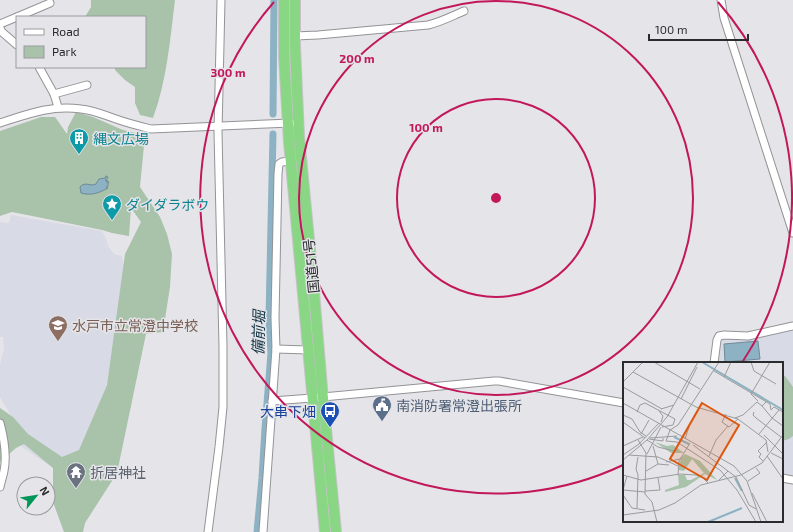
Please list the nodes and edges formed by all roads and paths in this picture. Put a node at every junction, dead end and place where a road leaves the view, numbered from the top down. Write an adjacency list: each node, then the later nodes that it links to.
1 (221, 0): 20 (street)
2 (284, 0): 19 (highway, 国道51号)
3 (296, 0): 11 (highway, 国道51号)
4 (721, 0): 22 (street)
5 (50, 3): 7 (street)
6 (464, 11): 11 (street)
7 (19, 16)
8 (16, 17): 9 (street)
9 (0, 24)
10 (0, 28): 12 (street)
11 (295, 36): 18 (highway, 国道51号)
12 (16, 44)
13 (40, 68): 15 (street)
14 (87, 85): 15 (street)
15 (54, 94): 16 (street)
16 (58, 107): 17 (street); 20 (street)
17 (0, 123)
18 (298, 123): 19 (street); 27 (highway, 国道51号)
19 (287, 124): 20 (street); 21 (highway, 国道51号)
20 (218, 126): 35 (street)
21 (290, 161): 24 (street); 25 (highway, 国道51号)
22 (793, 233)
23 (793, 326): 26 (street)
24 (276, 349): 25 (street); 29 (street)
25 (308, 350): 28 (highway, 国道51号)
26 (714, 362)
27 (323, 397): 28 (street); 30 (street); 38 (highway, 国道51号)
28 (312, 398): 29 (street); 37 (highway, 国道51号)
29 (272, 401): 36 (street)
30 (623, 403)
31 (0, 423): 34 (street)
32 (783, 478): 33 (street)
33 (793, 480)
34 (0, 487)
35 (208, 532)
36 (263, 532)
37 (325, 532)
38 (336, 532)

